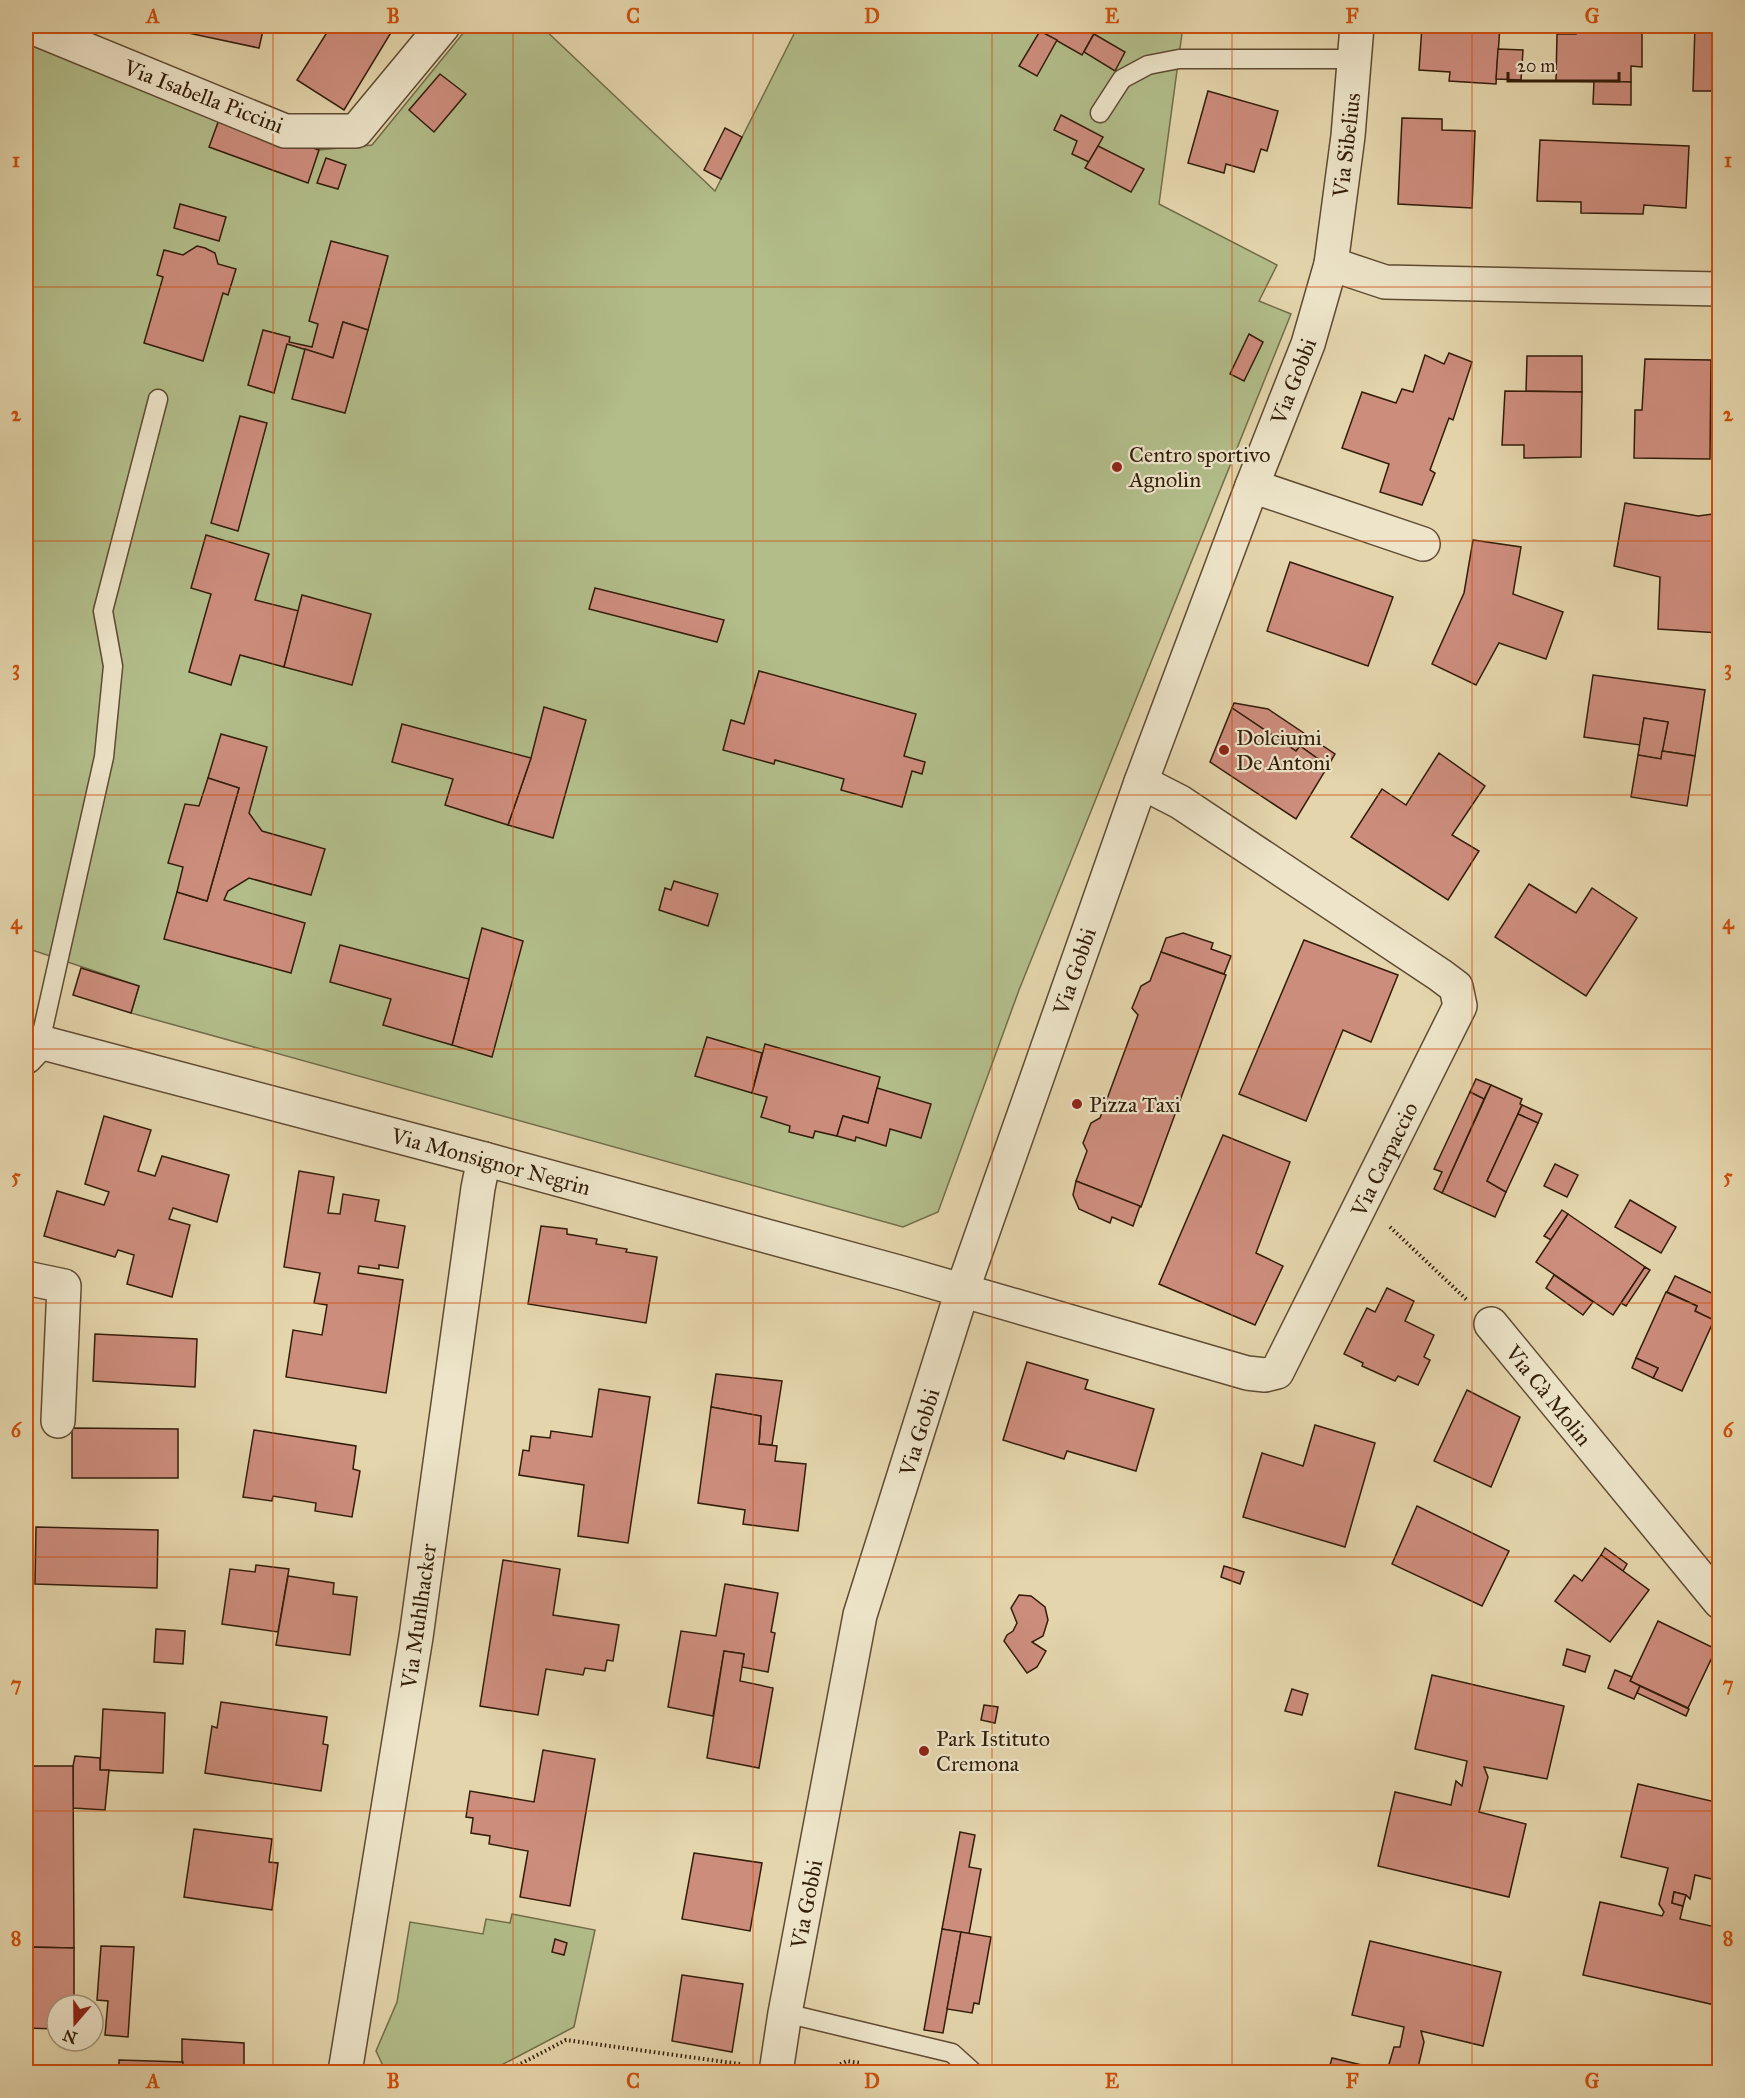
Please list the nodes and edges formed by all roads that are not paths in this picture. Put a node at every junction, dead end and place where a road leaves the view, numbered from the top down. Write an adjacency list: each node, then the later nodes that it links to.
1 (29, 26): 2 (street, Via Isabella Piccini)
2 (444, 26)
3 (1357, 26): 4 (street, Via Sibelius)
4 (1356, 59): 5 (lane); 6 (street, Via Sibelius)
5 (1100, 113)
6 (1331, 264): 7 (street); 9 (street, Via Gobbi)
7 (1719, 289)
8 (158, 399): 12 (lane)
9 (1252, 486): 10 (street); 11 (street, Via Gobbi)
10 (1423, 544)
11 (1141, 782): 15 (street, Via Gobbi); 15 (street, Via Carpaccio)
12 (33, 1049): 13 (street, Via Monsignor Negrin)
13 (484, 1159): 15 (street, Via Monsignor Negrin); 21 (street, Via Muhlhacker)
14 (26, 1278): 17 (street)
15 (962, 1291): 19 (street, Via Gobbi)
16 (1491, 1324): 18 (street, Via Cà Molin)
17 (58, 1422)
18 (1719, 1602)
19 (785, 2013): 20 (street, Via Gobbi); 22 (lane)
20 (776, 2070)
21 (345, 2073)
22 (973, 2073)

